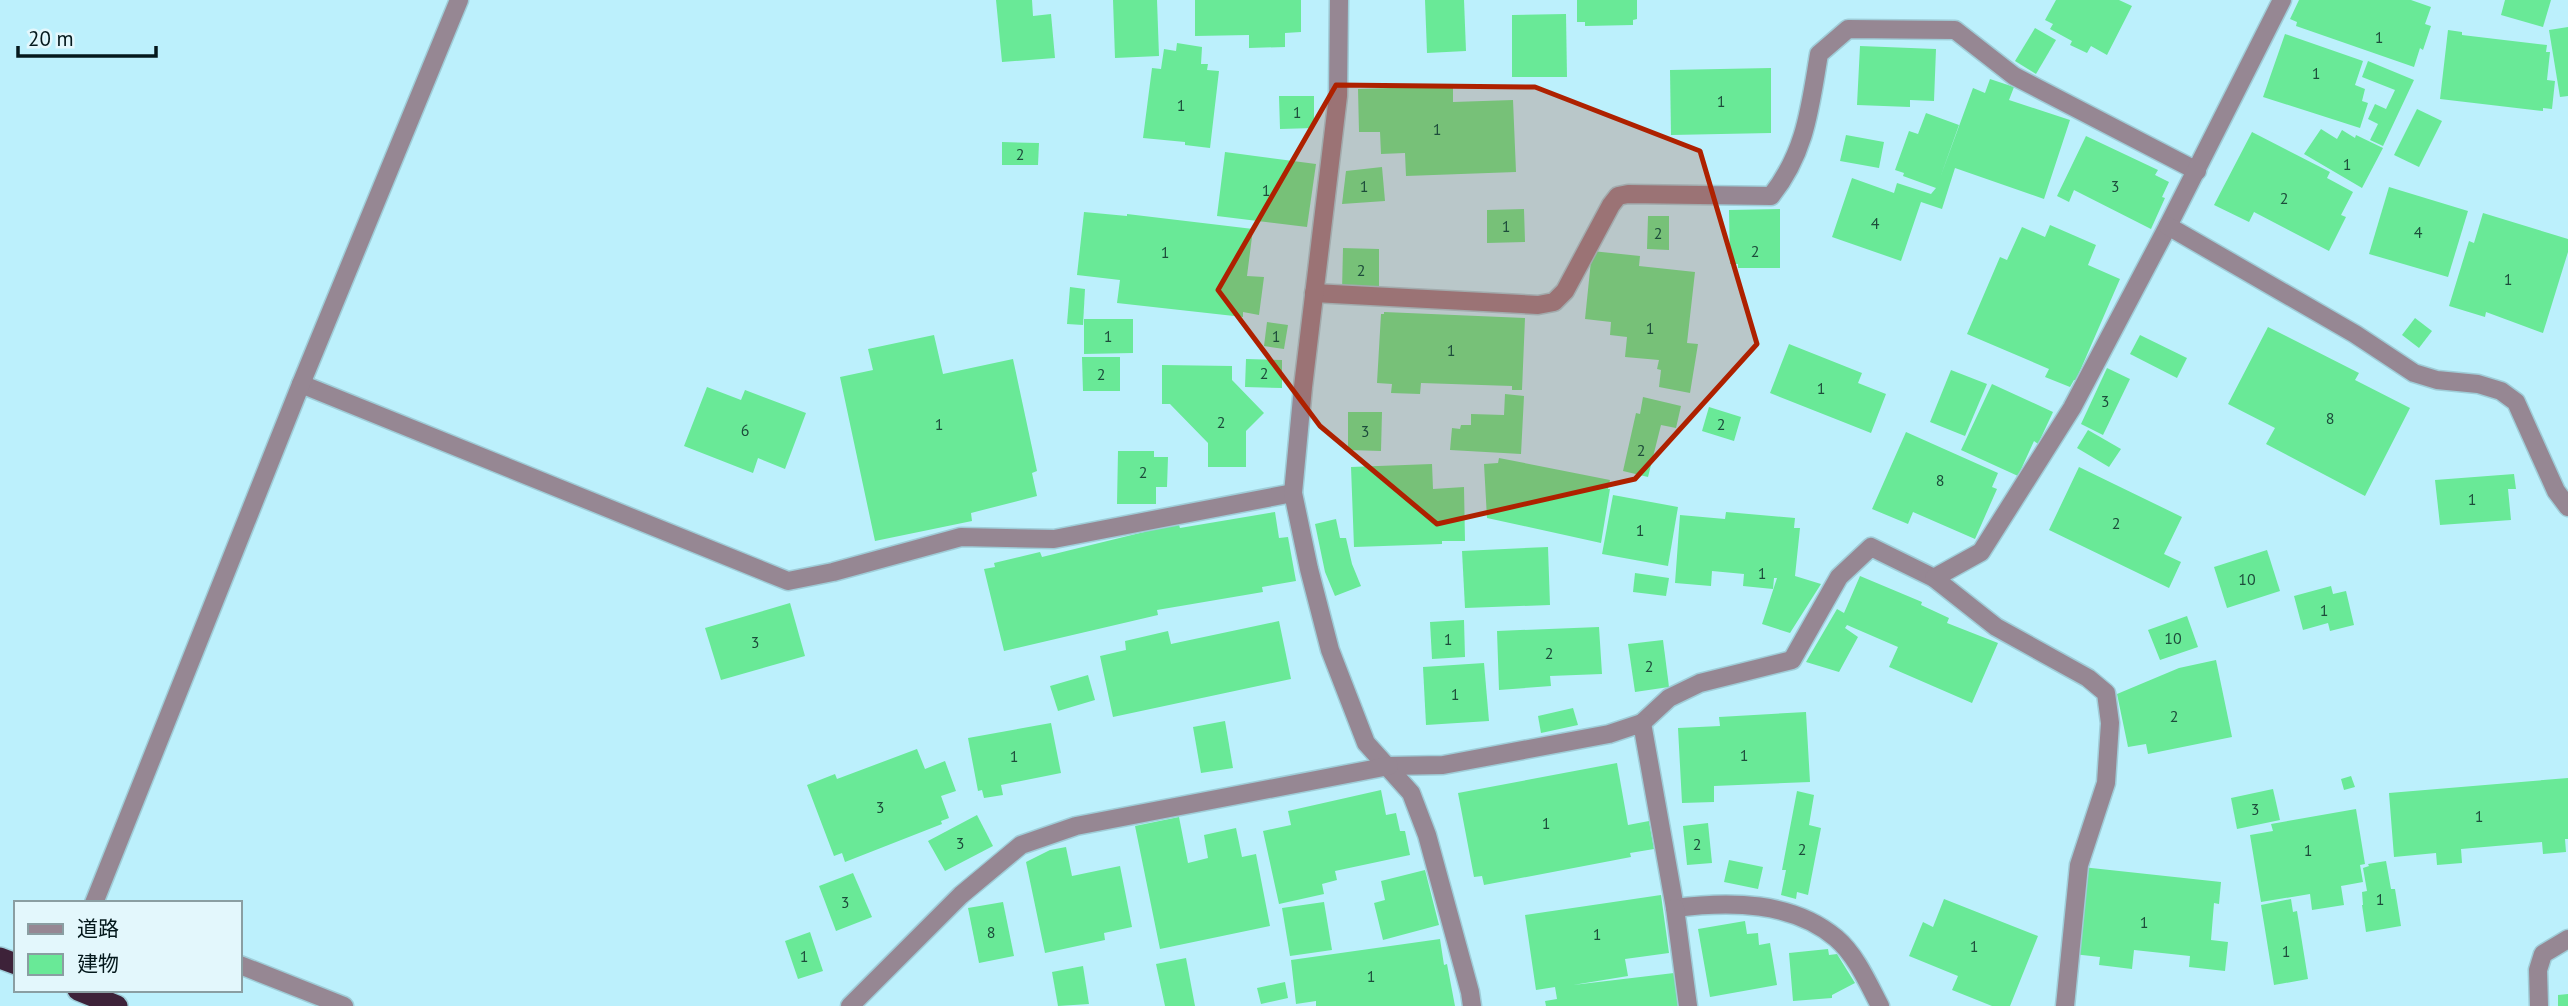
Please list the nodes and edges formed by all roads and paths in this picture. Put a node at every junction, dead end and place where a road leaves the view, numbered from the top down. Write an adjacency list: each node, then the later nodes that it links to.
1 (458, 0): 7 (street)
2 (1339, 0): 6 (street)
3 (2282, 0): 4 (street)
4 (2197, 170): 5 (street); 6 (street)
5 (2168, 226): 9 (street); 10 (street)
6 (1314, 293): 8 (street)
7 (301, 384): 8 (street); 13 (street)
8 (1293, 492): 12 (street)
9 (2568, 507)
10 (1934, 578): 11 (street); 24 (street)
11 (1642, 723): 12 (street); 14 (street)
12 (1389, 766): 20 (street); 21 (street)
13 (95, 901)
14 (1675, 908): 22 (street); 23 (street)
15 (2568, 939): 25 (street)
16 (242, 966): 19 (street)
17 (83, 992): 18 (highway)
18 (117, 1006)
19 (345, 1006)
20 (850, 1006)
21 (1472, 1006)
22 (1688, 1006)
23 (1880, 1006)
24 (2064, 1006)
25 (2539, 1006)

